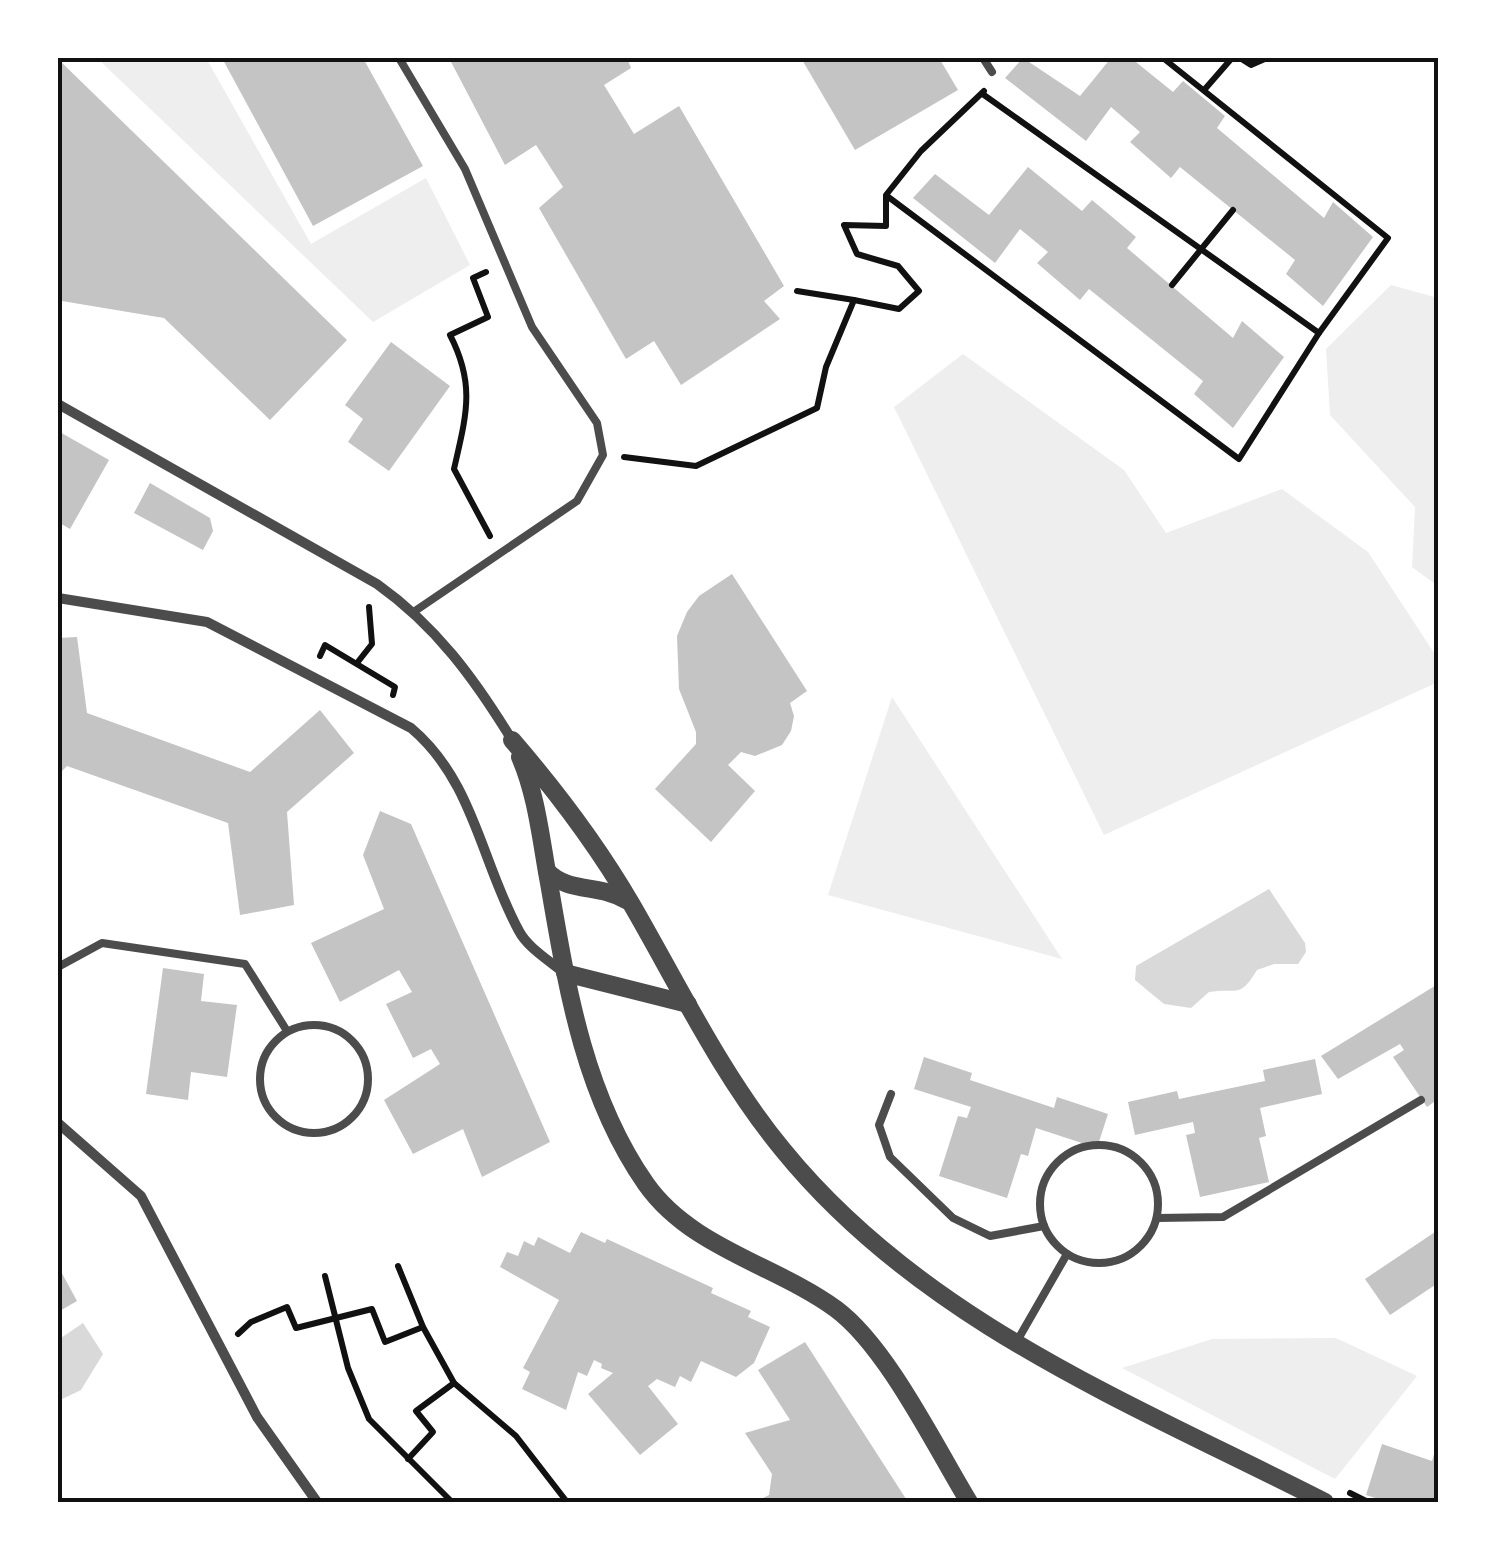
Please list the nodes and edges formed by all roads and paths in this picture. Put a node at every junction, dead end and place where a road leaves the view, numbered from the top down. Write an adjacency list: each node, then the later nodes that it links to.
1 (399, 58): 11 (lane)
2 (982, 58): 7 (lane)
3 (1163, 58): 8 (path)
4 (1232, 58): 8 (path)
5 (1240, 58): 6 (path)
6 (1267, 58)
7 (992, 72)
8 (1206, 90): 15 (path)
9 (886, 195): 14 (path); 15 (path); 15 (path)
10 (1233, 210): 12 (path)
11 (504, 263): 17 (lane); 18 (path)
12 (1172, 286)
13 (797, 292): 14 (path)
14 (854, 300): 17 (path)
15 (1319, 334)
16 (58, 404): 21 (street)
17 (603, 455): 18 (lane)
18 (500, 555): 21 (lane)
19 (373, 597): 23 (path)
20 (58, 598): 29 (street)
21 (415, 611): 25 (street)
22 (320, 656): 23 (path)
23 (357, 663): 24 (path)
24 (395, 686)
25 (512, 740): 26 (street); 27 (street)
26 (547, 871): 27 (street); 29 (street)
27 (630, 903): 30 (street)
28 (58, 967): 31 (lane)
29 (565, 973): 30 (street); 50 (street)
30 (688, 1004): 43 (street)
31 (287, 1030): 31 (lane)
32 (892, 1094): 36 (lane)
33 (1422, 1100): 35 (lane)
34 (58, 1123): 47 (street)
35 (1157, 1218): 36 (lane); 37 (lane)
36 (1044, 1226): 37 (lane)
37 (1068, 1254): 43 (lane)
38 (398, 1266): 41 (path)
39 (324, 1276): 40 (path)
40 (335, 1318): 41 (path); 42 (path); 45 (path)
41 (423, 1327): 44 (path)
42 (232, 1340)
43 (1015, 1344): 51 (street)
44 (454, 1382): 45 (path); 49 (path)
45 (408, 1460): 48 (path)
46 (1333, 1484): 52 (path)
47 (317, 1502)
48 (452, 1502)
49 (567, 1502)
50 (969, 1502)
51 (1325, 1502)
52 (1368, 1502)

